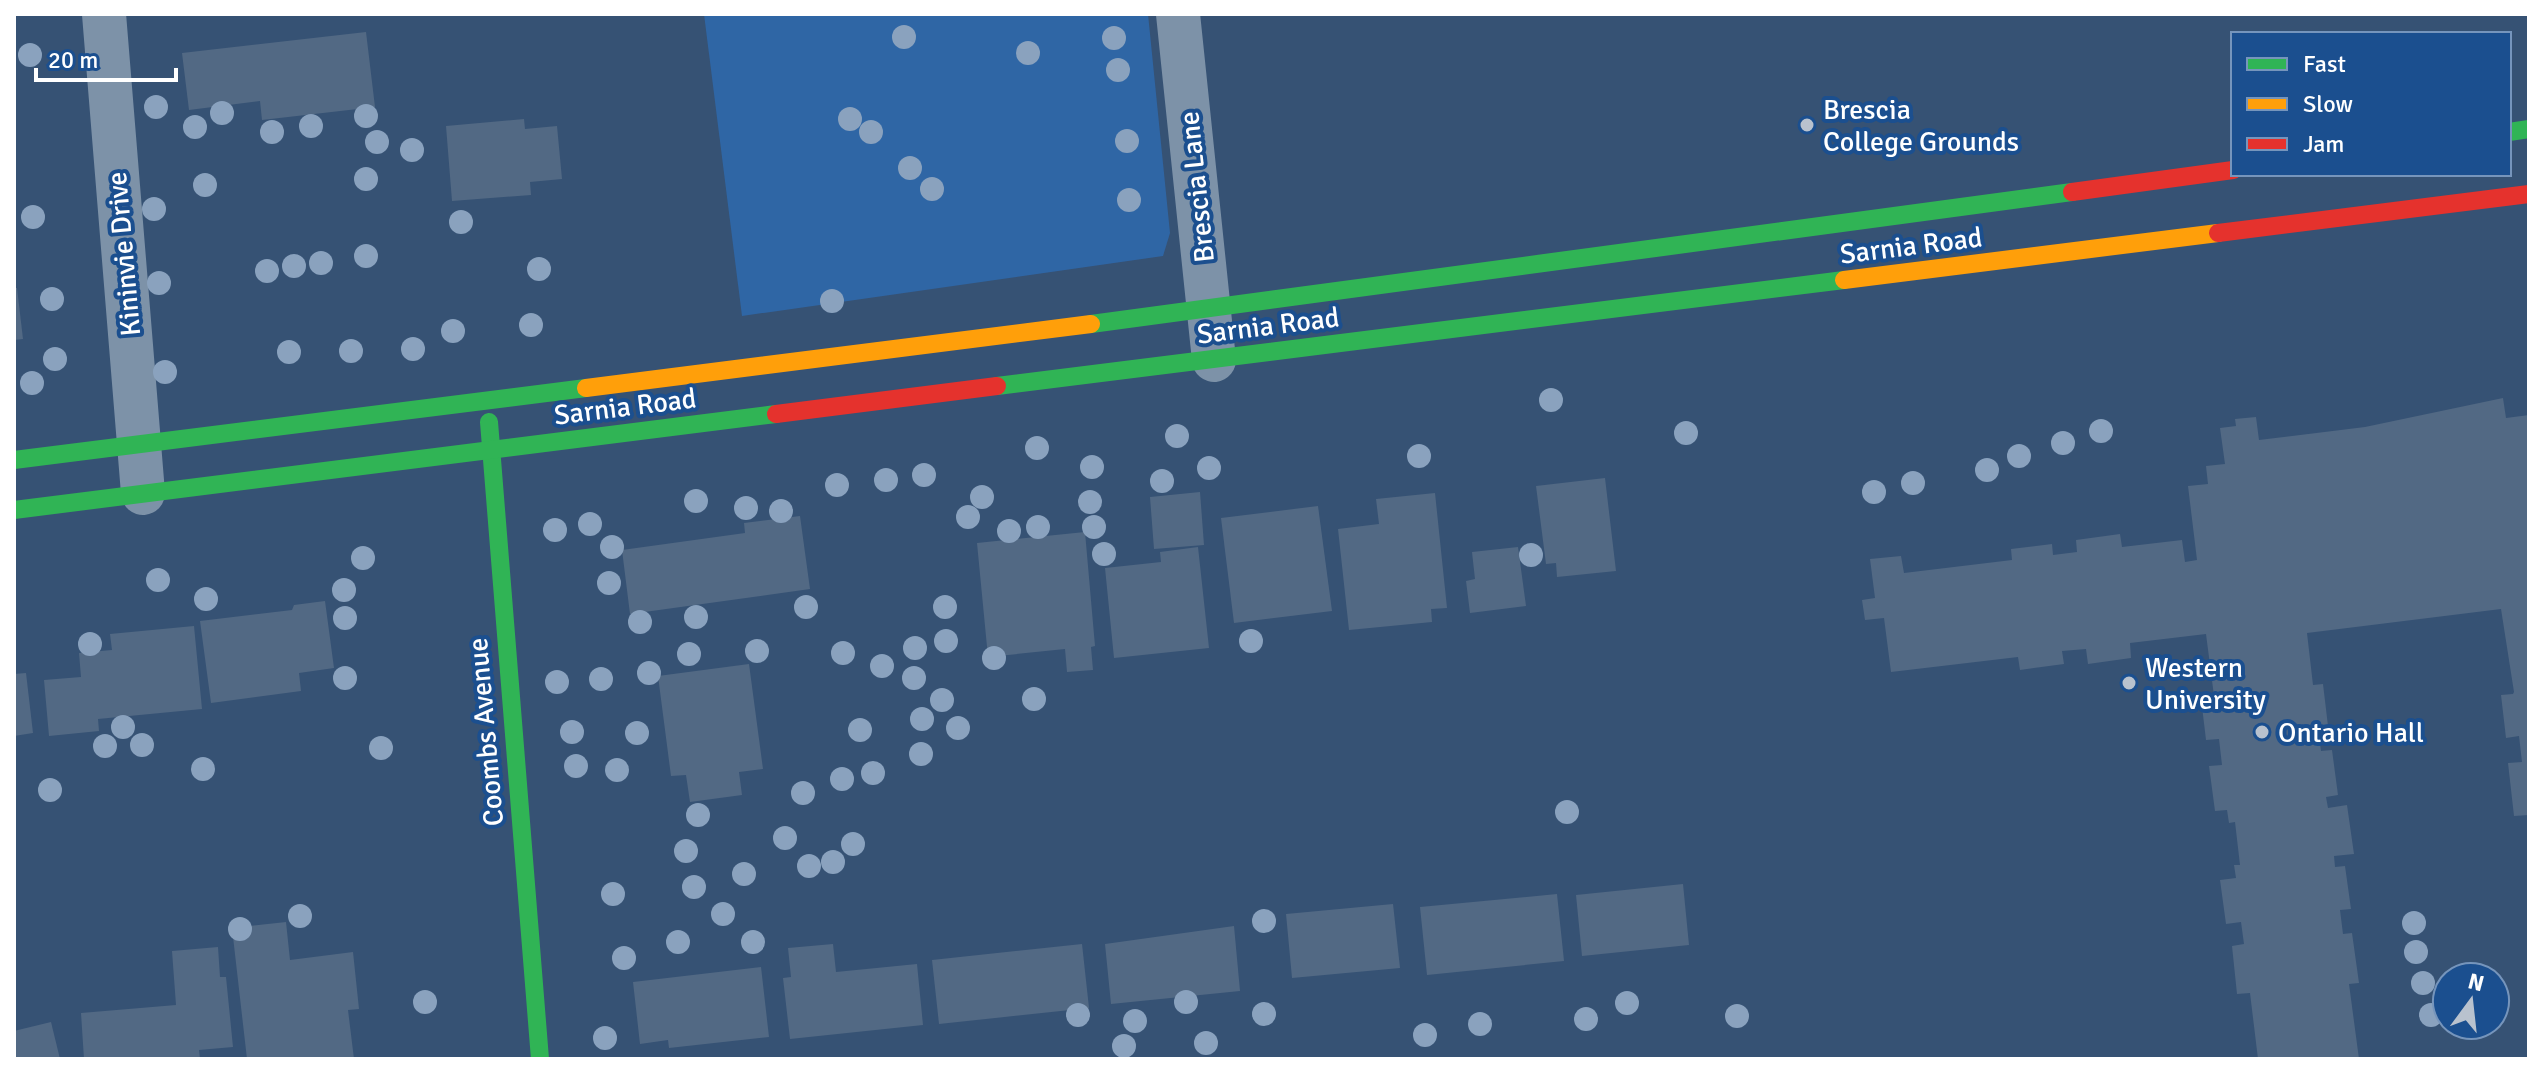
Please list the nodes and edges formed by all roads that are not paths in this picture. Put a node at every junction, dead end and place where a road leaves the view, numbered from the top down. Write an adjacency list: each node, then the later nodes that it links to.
1 (104, 14): 8 (street, Kininvie Drive)
2 (1178, 14): 5 (street, Brescia Lane)
3 (2231, 170): 5 (main road, Sarnia Road)
4 (2529, 194): 6 (main road, Sarnia Road)
5 (1209, 309): 6 (street, Brescia Lane); 7 (main road, Sarnia Road)
6 (1214, 360): 9 (main road, Sarnia Road)
7 (488, 400): 8 (main road, Sarnia Road); 9 (main road, Coombs Avenue)
8 (139, 444): 10 (main road, Sarnia Road); 11 (street, Kininvie Drive)
9 (490, 451): 11 (main road, Sarnia Road); 13 (main road, Coombs Avenue)
10 (14, 460)
11 (143, 493): 12 (main road, Sarnia Road)
12 (14, 510)
13 (540, 1059)

